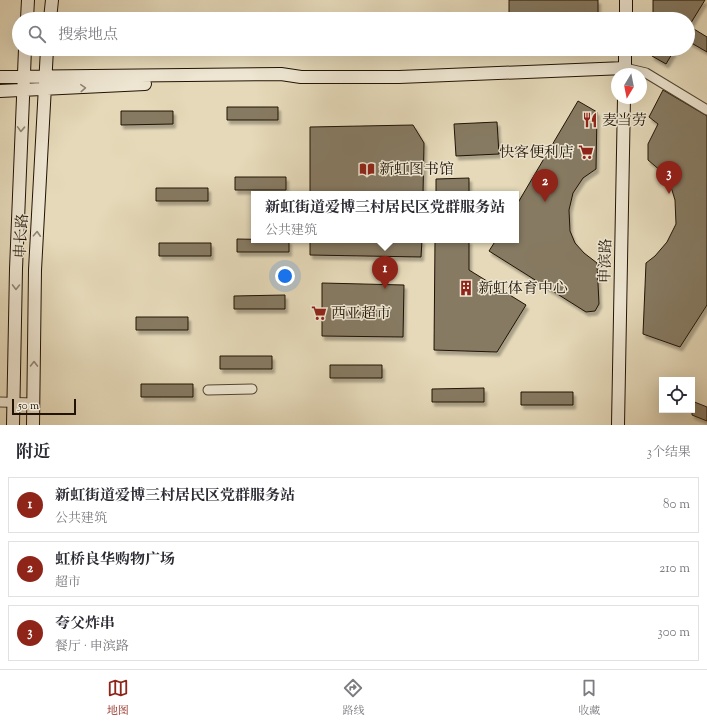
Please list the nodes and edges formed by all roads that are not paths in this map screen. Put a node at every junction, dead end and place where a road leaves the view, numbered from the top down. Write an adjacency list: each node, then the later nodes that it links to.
1 (28, 0): 4 (main road)
2 (52, 0): 5 (main road)
3 (626, 0): 6 (main road)
4 (27, 12)
5 (51, 12)
6 (626, 12)
7 (24, 56): 14 (main road, 申长路)
8 (46, 56): 15 (main road, 申长路)
9 (625, 56): 10 (main road)
10 (625, 68)
11 (611, 71): 16 (main road)
12 (647, 74): 21 (street)
13 (0, 77): 14 (main road)
14 (23, 77): 15 (main road); 17 (main road, 申长路)
15 (45, 77): 16 (main road); 18 (main road, 申长路)
16 (301, 77): 18 (main road, one-way to 16)
17 (22, 90): 18 (main road); 19 (main road); 25 (main road, 申长路, one-way to 25)
18 (44, 90): 26 (main road, 申长路, one-way to 18)
19 (0, 91)
20 (624, 104): 29 (main road, 申滨路)
21 (707, 110)
22 (252, 389): 23 (street)
23 (208, 390)
24 (0, 402): 25 (street)
25 (14, 402): 26 (street); 27 (main road, 申长路)
26 (33, 402): 28 (main road, 申长路)
27 (13, 425)
28 (33, 425)
29 (618, 425)

